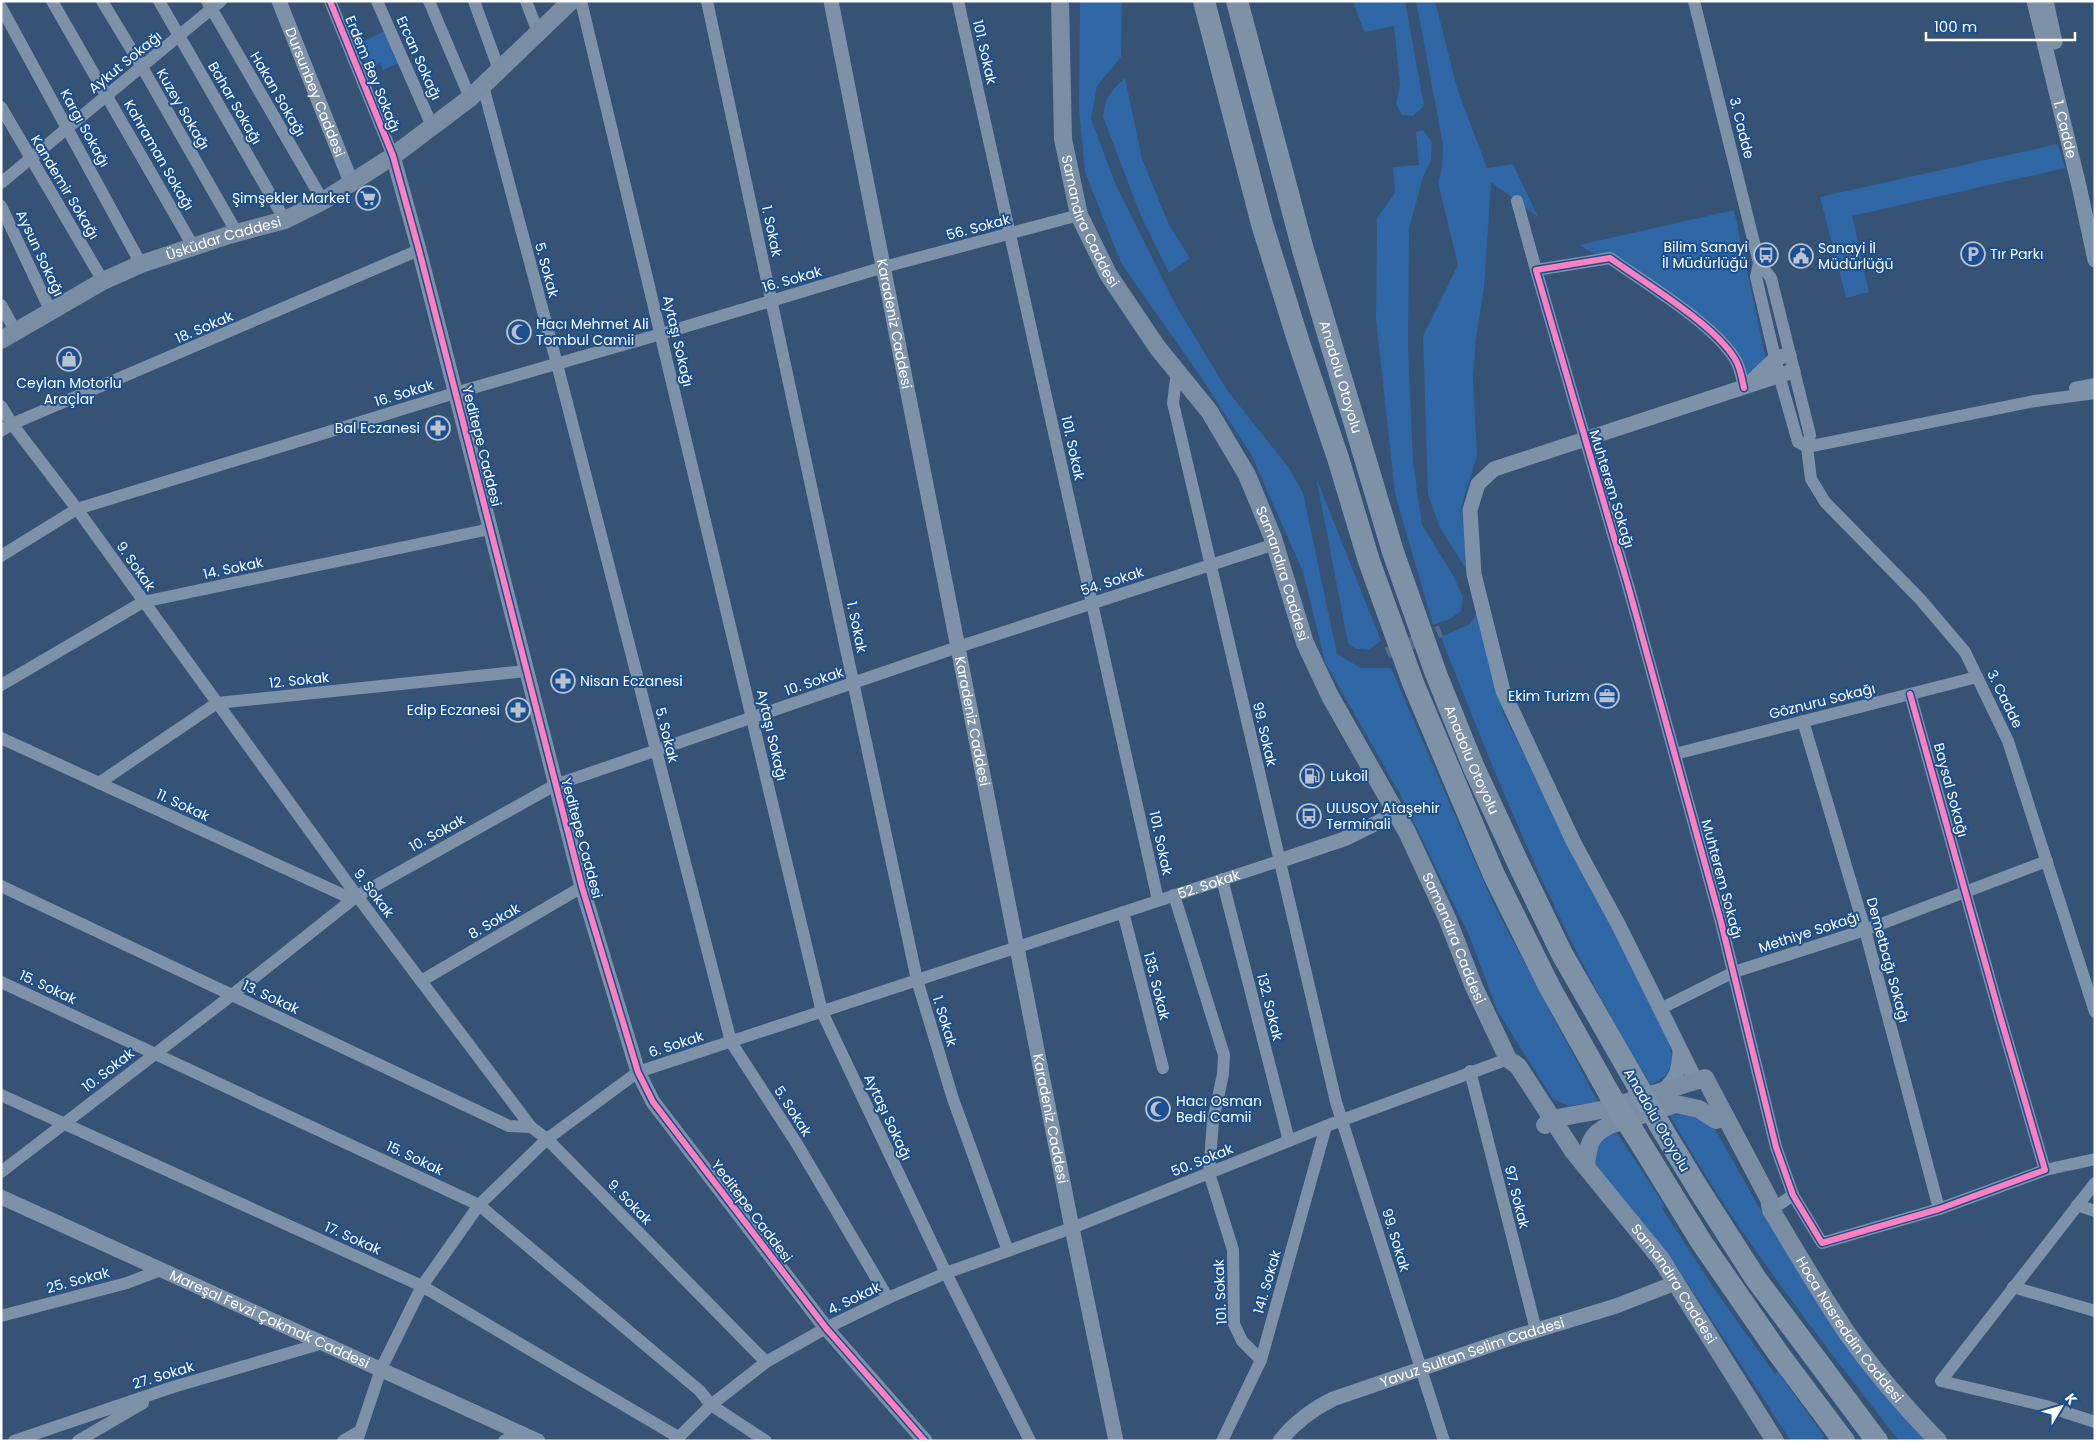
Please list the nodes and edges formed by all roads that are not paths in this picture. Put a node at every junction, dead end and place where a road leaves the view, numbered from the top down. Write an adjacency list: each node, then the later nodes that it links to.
1 (52, 1): 28 (street, Kahraman Sokağı)
2 (102, 1): 25 (street, Kuzey Sokağı)
3 (159, 1): 24 (street, Bahar Sokağı)
4 (278, 1): 34 (street, Dursunbey Caddesi)
5 (330, 1): 32 (street, Erdem Bey Sokağı)
6 (377, 1): 30 (street, Ercan Sokağı)
7 (429, 1): 27 (street, 5. Sokak)
8 (474, 1): 26 (street)
9 (526, 1): 23 (street)
10 (571, 1): 23 (main road, Üsküdar Caddesi)
11 (581, 1): 55 (street, Aytaşı Sokağı)
12 (707, 1): 52 (street, 1. Sokak)
13 (830, 1): 49 (street, Karadeniz Caddesi)
14 (958, 1): 44 (street, 101. Sokak)
15 (1060, 1): 41 (main road, Samandıra Caddesi)
16 (1204, 1): 184 (highway, Anadolu Otoyolu, bridge)
17 (1237, 1): 185 (highway, Anadolu Otoyolu, bridge)
18 (1694, 1): 57 (street, 3. Cadde)
19 (2034, 1): 36 (street, 1. Cadde)
20 (2046, 1): 36 (street, 1. Cadde)
21 (213, 4): 24 (street, Aykut Sokağı); 37 (street, Hakan Sokağı)
22 (1, 7): 31 (street, Kargı Sokağı)
23 (538, 32): 26 (main road, Üsküdar Caddesi)
24 (180, 36): 25 (street, Aykut Sokağı); 42 (street, Bahar Sokağı)
25 (142, 67): 28 (street, Aykut Sokağı); 43 (street, Kuzey Sokağı)
26 (499, 70): 27 (main road, Üsküdar Caddesi)
27 (477, 92): 30 (main road, Üsküdar Caddesi); 58 (street, 5. Sokak)
28 (107, 95): 31 (street, Aykut Sokağı); 45 (street, Kahraman Sokağı)
29 (1, 108): 33 (street, Kandemir Sokağı)
30 (432, 126): 32 (main road, Üsküdar Caddesi)
31 (68, 128): 33 (street, Aykut Sokağı); 48 (street, Kargı Sokağı)
32 (393, 156): 34 (main road, Üsküdar Caddesi); 46 (street, Yeditepe Caddesi)
33 (31, 159): 35 (street, Aykut Sokağı); 51 (street, Kandemir Sokağı)
34 (351, 182): 37 (main road, Üsküdar Caddesi)
35 (1, 183)
36 (2084, 185): 40 (street, 1. Cadde); 47 (street, 1. Cadde)
37 (323, 201): 42 (main road, Üsküdar Caddesi)
38 (1517, 201): 50 (street, Muhterem Sokağı)
39 (1, 206): 54 (street, Aysun Sokağı)
40 (2095, 214)
41 (1079, 215): 44 (street, 56. Sokak); 59 (main road, Samandıra Caddesi)
42 (285, 220): 43 (main road, Üsküdar Caddesi)
43 (237, 233): 45 (main road, Üsküdar Caddesi)
44 (1011, 234): 49 (street, 56. Sokak); 76 (street, 101. Sokak)
45 (193, 246): 48 (main road, Üsküdar Caddesi)
46 (420, 250): 63 (street, Yeditepe Caddesi); 67 (street, 18. Sokak)
47 (2095, 260)
48 (141, 264): 51 (main road, Üsküdar Caddesi)
49 (884, 268): 52 (street, 16. Sokak); 77 (street, Karadeniz Caddesi)
50 (1536, 270): 62 (street); 68 (street, Muhterem Sokağı)
51 (103, 281): 54 (main road, Üsküdar Caddesi)
52 (771, 300): 55 (street, 16. Sokak); 80 (street, 1. Sokak)
53 (1, 306): 56 (street)
54 (51, 312): 56 (main road, Üsküdar Caddesi)
55 (662, 334): 58 (street, 16. Sokak); 84 (street, Aytaşı Sokağı)
56 (9, 336)
57 (1782, 357): 60 (street, 3. Cadde); 62 (street)
58 (557, 364): 63 (street, 16. Sokak); 87 (street, 5. Sokak)
59 (1176, 371): 72 (main road, Samandıra Caddesi); 74 (street, 99. Sokak)
60 (1786, 373): 62 (street); 69 (street, 3. Cadde)
61 (2095, 384): 65 (street)
62 (1744, 388): 68 (street)
63 (456, 392): 70 (street, 16. Sokak); 71 (street, Yeditepe Caddesi)
64 (2095, 393): 65 (street)
65 (2034, 401): 69 (street)
66 (1, 406): 67 (street, 9. Sokak)
67 (7, 428): 70 (street, 9. Sokak)
68 (1584, 439): 88 (street, Muhterem Sokağı); 102 (street)
69 (1807, 447): 79 (street, 3. Cadde)
70 (76, 509): 73 (street, 16. Sokak); 75 (street, 9. Sokak)
71 (490, 530): 75 (street, 14. Sokak); 78 (street, Yeditepe Caddesi)
72 (1275, 544): 74 (street, 54. Sokak); 91 (main road, Samandıra Caddesi)
73 (1, 556)
74 (1210, 565): 76 (street, 54. Sokak); 92 (street, 99. Sokak)
75 (143, 602): 81 (street, 14. Sokak); 83 (street, 9. Sokak)
76 (1092, 603): 77 (street, 54. Sokak); 100 (street, 101. Sokak)
77 (958, 647): 80 (street, 10. Sokak); 104 (street, Karadeniz Caddesi)
78 (526, 671): 83 (street, 12. Sokak); 90 (street, Yeditepe Caddesi)
79 (1977, 677): 82 (street, Göznuru Sokağı); 93 (street, 3. Cadde)
80 (854, 683): 84 (street, 10. Sokak); 106 (street, 1. Sokak)
81 (1, 685)
82 (1910, 694): 85 (street, Göznuru Sokağı); 97 (street, Baysal Sokağı)
83 (217, 704): 89 (street, 12. Sokak); 99 (street, 9. Sokak)
84 (752, 718): 87 (street, 10. Sokak); 111 (street, Aytaşı Sokağı)
85 (1803, 721): 88 (street, Göznuru Sokağı); 103 (street, Demetbağı Sokağı)
86 (1, 738): 89 (street, 11. Sokak)
87 (656, 751): 90 (street, 10. Sokak); 113 (street, 5. Sokak)
88 (1675, 754): 105 (street, Muhterem Sokağı)
89 (99, 783): 99 (street, 11. Sokak)
90 (555, 785): 96 (street, Yeditepe Caddesi); 99 (street, 10. Sokak)
91 (1398, 813): 92 (street, 52. Sokak); 116 (main road, Samandıra Caddesi)
92 (1279, 861): 94 (street, 52. Sokak); 126 (street, 99. Sokak)
93 (2047, 861): 97 (street, Methiye Sokağı); 112 (street, 3. Cadde)
94 (1222, 880): 98 (street, 52. Sokak); 134 (street, 132. Sokak)
95 (1, 886): 109 (street, 13. Sokak)
96 (582, 887): 107 (street, 8. Sokak); 119 (street, Yeditepe Caddesi)
97 (1966, 893): 103 (street, Methiye Sokağı); 137 (street, Baysal Sokağı)
98 (1174, 895): 100 (street, 52. Sokak); 139 (street, 101. Sokak)
99 (355, 898): 107 (street, 9. Sokak); 109 (street, 10. Sokak)
100 (1158, 900): 101 (street, 52. Sokak)
101 (1123, 912): 104 (street, 52. Sokak); 117 (street, 135. Sokak)
102 (1618, 924): 110 (street); 114 (street)
103 (1865, 930): 105 (street, Methiye Sokağı); 145 (street, Demetbağı Sokağı)
104 (1017, 947): 106 (street, 6. Sokak); 148 (street, Karadeniz Caddesi)
105 (1734, 972): 110 (street, Methiye Sokağı); 141 (street, Muhterem Sokağı)
106 (917, 980): 111 (street, 6. Sokak); 149 (street, 1. Sokak)
107 (421, 981): 131 (street, 9. Sokak)
108 (1, 982): 115 (street, 15. Sokak)
109 (232, 995): 115 (street, 10. Sokak); 131 (street, 13. Sokak)
110 (1668, 1005): 120 (street)
111 (822, 1012): 113 (street, 6. Sokak); 151 (street, Aytaşı Sokağı)
112 (2095, 1012)
113 (730, 1042): 119 (street, 6. Sokak); 155 (street, 5. Sokak)
114 (1680, 1051): 120 (street); 121 (street)
115 (155, 1053): 128 (street, 10. Sokak); 143 (street, 15. Sokak)
116 (1508, 1058): 118 (street, 50. Sokak); 123 (main road, Samandıra Caddesi); 132 (main road)
117 (1163, 1068)
118 (1470, 1071): 126 (street, 50. Sokak); 159 (street, 97. Sokak)
119 (638, 1072): 133 (street, 6. Sokak); 158 (street, Yeditepe Caddesi)
120 (1704, 1087): 121 (main road); 124 (main road); 127 (main road); 146 (main road)
121 (1663, 1091): 125 (main road)
122 (1, 1095): 128 (street, 17. Sokak)
123 (1537, 1095): 125 (main road); 132 (main road, Samandıra Caddesi)
124 (1676, 1104): 127 (main road); 129 (main road)
125 (1576, 1114): 132 (main road)
126 (1343, 1120): 130 (street, 50. Sokak); 163 (street, 99. Sokak)
127 (1716, 1120): 146 (main road)
128 (64, 1124): 138 (street, 10. Sokak); 153 (street, 17. Sokak)
129 (1610, 1125): 132 (main road); 136 (main road)
130 (1326, 1126): 134 (street, 50. Sokak); 161 (street, 141. Sokak)
131 (531, 1127): 133 (street, 9. Sokak)
132 (1552, 1128): 136 (main road, Samandıra Caddesi); 152 (main road)
133 (548, 1139): 143 (street, 6. Sokak); 162 (street, 9. Sokak)
134 (1289, 1141): 139 (street, 50. Sokak)
135 (2095, 1159): 137 (street)
136 (1586, 1165): 152 (main road, Samandıra Caddesi)
137 (2045, 1170): 145 (street)
138 (1, 1172)
139 (1209, 1173): 148 (street, 50. Sokak); 161 (street, 101. Sokak)
140 (2095, 1183): 144 (street)
141 (1793, 1195): 145 (street, Muhterem Sokağı); 146 (street)
142 (1, 1197): 150 (street, Mareşal Fevzi Çakmak Caddesi)
143 (479, 1204): 153 (street, 6. Sokak); 166 (street, 15. Sokak)
144 (2077, 1206): 147 (street); 154 (street)
145 (1939, 1209)
146 (1771, 1210): 186 (main road, Hoca Nasreddin Caddesi)
147 (2095, 1210)
148 (1072, 1228): 149 (street, 4. Sokak); 179 (street, Karadeniz Caddesi)
149 (1008, 1251): 151 (street, 4. Sokak)
150 (162, 1270): 157 (street, 25. Sokak); 160 (street, Mareşal Fevzi Çakmak Caddesi)
151 (946, 1273): 155 (street, 4. Sokak); 178 (street, Aytaşı Sokağı)
152 (1675, 1283): 159 (street, Yavuz Sultan Selim Caddesi); 183 (main road, Samandıra Caddesi)
153 (422, 1286): 164 (street, 6. Sokak); 170 (street, 17. Sokak)
154 (2013, 1288): 156 (street); 167 (street)
155 (888, 1298): 158 (street, 4. Sokak)
156 (2095, 1311)
157 (1, 1316)
158 (826, 1328): 162 (street, 4. Sokak); 177 (street, Yeditepe Caddesi)
159 (1536, 1330): 163 (street, Yavuz Sultan Selim Caddesi)
160 (323, 1343): 164 (street, Mareşal Fevzi Çakmak Caddesi); 165 (street, 27. Sokak)
161 (1261, 1360): 180 (street, 141. Sokak)
162 (766, 1362): 166 (street, 4. Sokak)
163 (1420, 1368): 181 (street, Yavuz Sultan Selim Caddesi); 182 (street, 99. Sokak)
164 (381, 1369): 168 (street, Mareşal Fevzi Çakmak Caddesi); 169 (street, 6. Sokak)
165 (173, 1387): 171 (street, 27. Sokak); 172 (street)
166 (711, 1405): 170 (street, 4. Sokak); 176 (street, 15. Sokak)
167 (2095, 1422)
168 (519, 1432): 174 (street); 175 (street, Mareşal Fevzi Çakmak Caddesi)
169 (358, 1436): 173 (street)
170 (676, 1439)
171 (14, 1441)
172 (78, 1441)
173 (343, 1441)
174 (504, 1441)
175 (538, 1441)
176 (766, 1441)
177 (925, 1441)
178 (1030, 1441)
179 (1116, 1441)
180 (1222, 1441)
181 (1280, 1441)
182 (1444, 1441)
183 (1775, 1441)
184 (1844, 1441)
185 (1877, 1441)
186 (1938, 1441)

